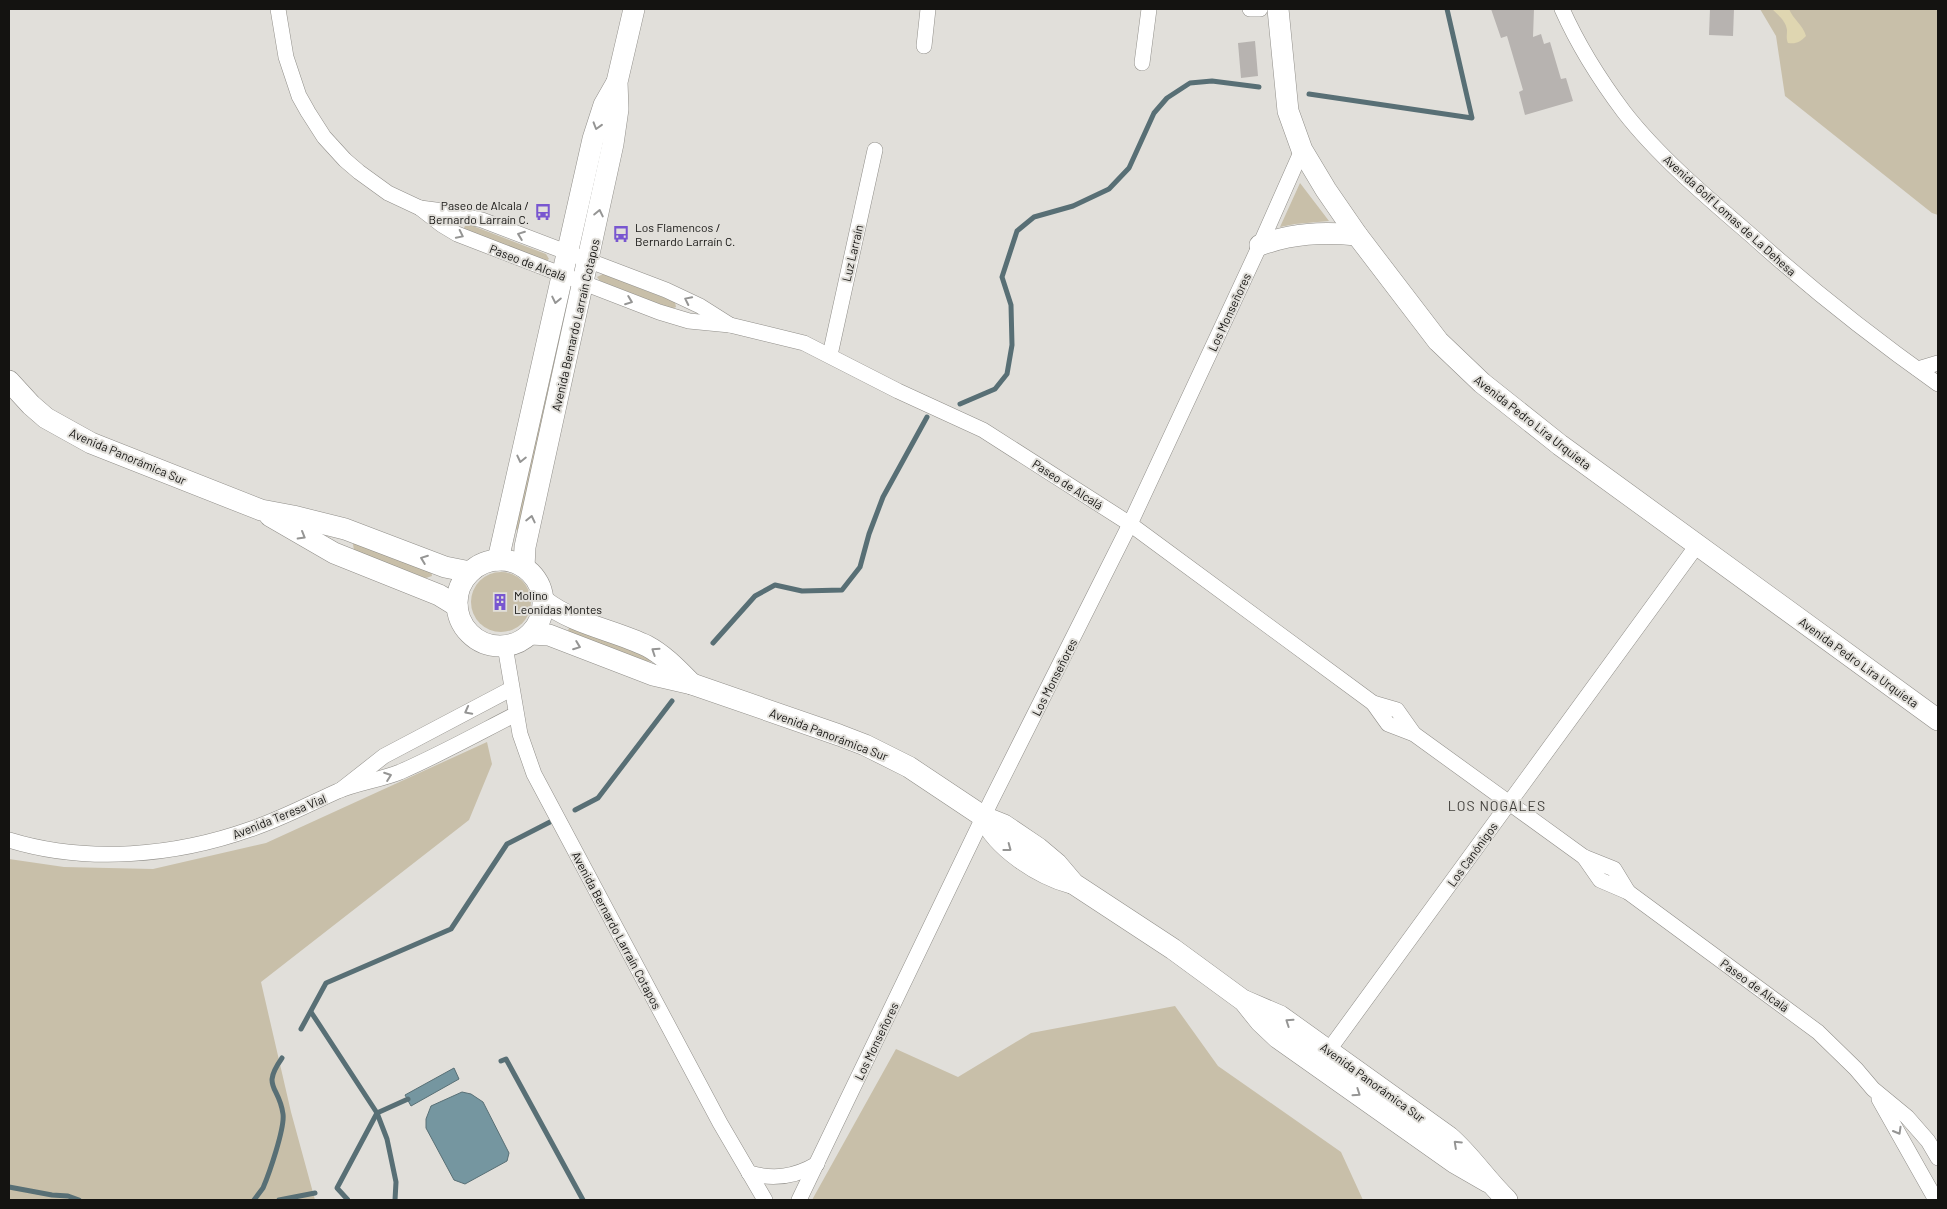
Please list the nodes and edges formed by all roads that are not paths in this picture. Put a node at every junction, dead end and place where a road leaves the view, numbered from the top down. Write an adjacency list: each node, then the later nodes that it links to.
1 (278, 9): 10 (street, Paseo de Alcalá)
2 (286, 9): 10 (street)
3 (634, 9): 13 (street, Avenida Bernardo Larraín Cotapos)
4 (928, 9): 11 (street)
5 (1149, 9): 12 (street)
6 (1250, 9): 7 (street)
7 (1260, 9)
8 (1278, 9): 15 (street, Avenida Pedro Lira Urquieta)
9 (1562, 9): 26 (street, Avenida Golf Lomas de La Dehesa)
10 (281, 29): 16 (street, Paseo de Alcalá)
11 (924, 46)
12 (1142, 63)
13 (617, 82): 19 (street, Avenida Bernardo Larraín Cotapos, one-way to 19); 20 (street, Avenida Bernardo Larraín Cotapos, one-way to 13)
14 (875, 150): 24 (street, Luz Larraín)
15 (1302, 150): 17 (street, Avenida Pedro Lira Urquieta); 18 (street, Los Monseñores)
16 (420, 208): 19 (street, Paseo de Alcalá, one-way to 16); 21 (street, Paseo de Alcalá, one-way to 21)
17 (1357, 235): 18 (street); 33 (street, Avenida Pedro Lira Urquieta)
18 (1260, 245): 32 (street, Los Monseñores)
19 (567, 252): 20 (street, Paseo de Alcalá); 21 (street, Avenida Bernardo Larraín Cotapos)
20 (589, 261): 22 (street, Avenida Bernardo Larraín Cotapos); 23 (street, Paseo de Alcalá, one-way to 20)
21 (562, 275): 22 (street, Paseo de Alcalá); 29 (street, Avenida Bernardo Larraín Cotapos, one-way to 29)
22 (584, 284): 23 (street, Paseo de Alcalá, one-way to 23); 30 (street, Avenida Bernardo Larraín Cotapos)
23 (730, 325): 24 (street, Paseo de Alcalá)
24 (830, 355): 32 (street, Paseo de Alcalá)
25 (1938, 363): 26 (street)
26 (1918, 370): 28 (street, Avenida Golf Lomas de La Dehesa)
27 (9, 381): 31 (street, Avenida Panorámica Sur)
28 (1938, 384)
29 (534, 401): 30 (street); 34 (street, Avenida Bernardo Larraín Cotapos, one-way to 34)
30 (556, 407): 35 (street, Avenida Bernardo Larraín Cotapos, one-way to 30)
31 (261, 510): 36 (street, Avenida Panorámica Sur, one-way to 31); 38 (street, Avenida Panorámica Sur, one-way to 38)
32 (1130, 524): 46 (street, Paseo de Alcalá); 47 (street, Los Monseñores)
33 (1698, 544): 44 (street, Avenida Pedro Lira Urquieta); 46 (street, Los Canónigos)
34 (498, 560): 35 (street); 36 (street)
35 (524, 567): 37 (street)
36 (470, 572): 38 (street)
37 (544, 601): 39 (street); 41 (street, Avenida Panorámica Sur, one-way to 37)
38 (457, 606): 40 (street)
39 (531, 634): 40 (street); 41 (street, Avenida Panorámica Sur, one-way to 41)
40 (504, 646): 42 (street, Avenida Bernardo Larraín Cotapos)
41 (692, 684): 47 (street, Avenida Panorámica Sur)
42 (511, 689): 43 (street, Avenida Bernardo Larraín Cotapos); 45 (street, Avenida Teresa Vial, one-way to 45)
43 (516, 714): 45 (street, Avenida Teresa Vial, one-way to 43); 53 (street, Avenida Bernardo Larraín Cotapos)
44 (1938, 720)
45 (341, 790): 48 (street, Avenida Teresa Vial)
46 (1510, 803): 49 (street, Los Canónigos); 50 (street, Paseo de Alcalá)
47 (984, 817): 49 (street, Avenida Panorámica Sur); 52 (street, Los Monseñores)
48 (9, 840)
49 (1323, 1058): 56 (street, Avenida Panorámica Sur)
50 (1874, 1089): 51 (street, Paseo de Alcalá); 57 (street, Paseo de Alcalá, one-way to 57)
51 (1938, 1158)
52 (817, 1164): 53 (street); 55 (street, Los Monseñores)
53 (750, 1173): 54 (street, Avenida Bernardo Larraín Cotapos)
54 (765, 1200)
55 (800, 1200)
56 (1507, 1200)
57 (1936, 1200)

